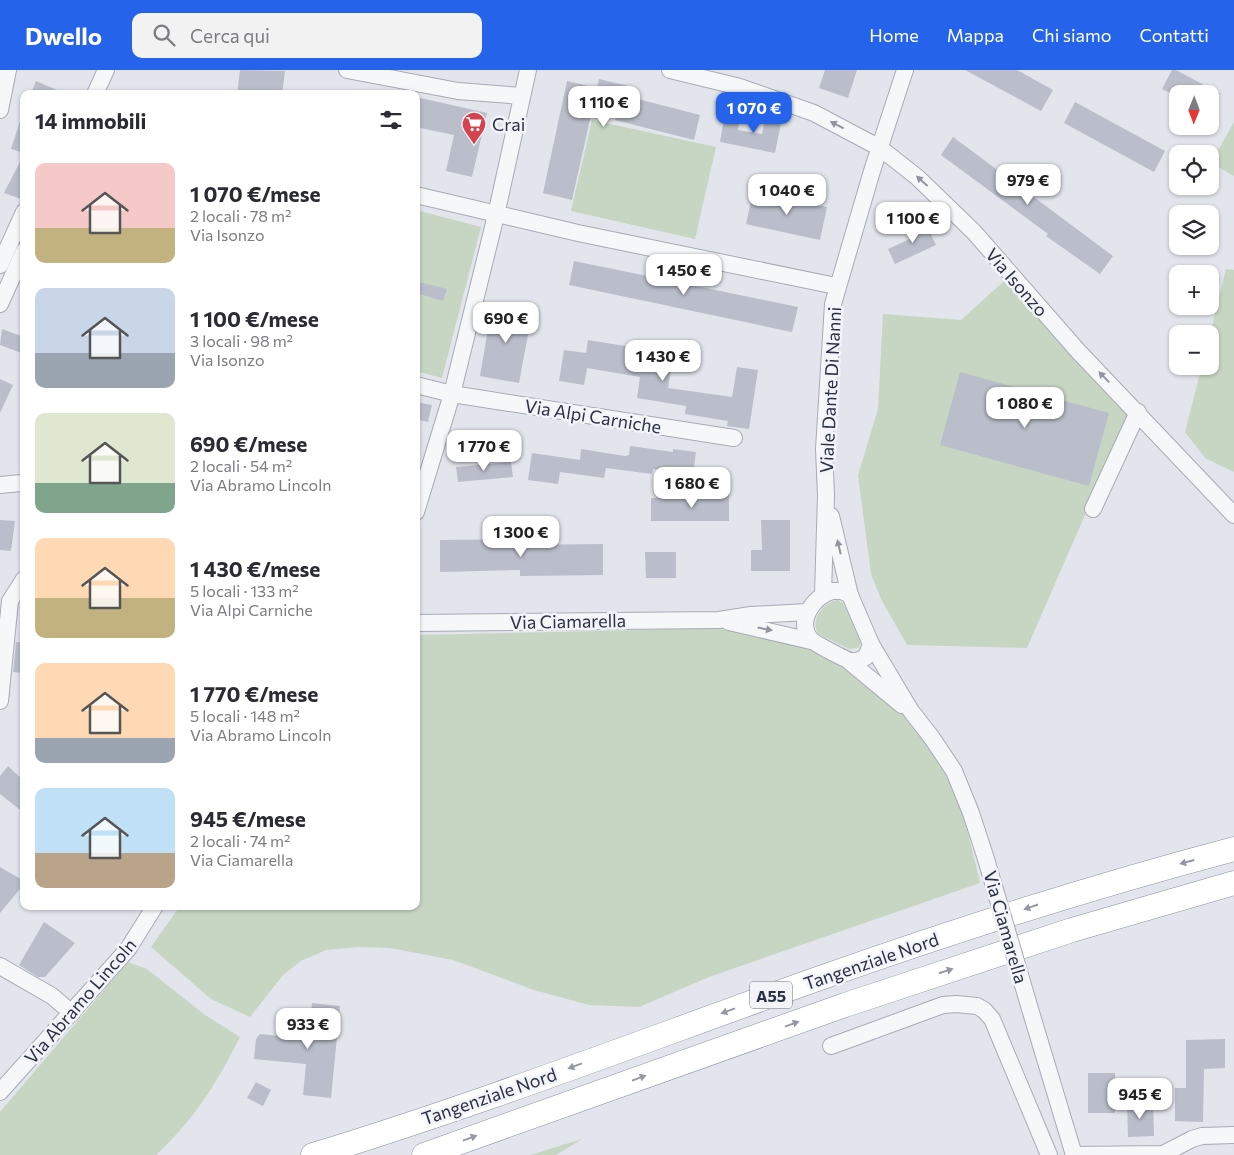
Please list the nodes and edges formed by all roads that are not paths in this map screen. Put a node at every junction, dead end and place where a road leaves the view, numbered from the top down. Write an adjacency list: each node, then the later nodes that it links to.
1 (8, 70): 9 (street)
2 (106, 70): 7 (street)
3 (348, 70): 8 (street)
4 (528, 70): 8 (street)
5 (670, 70): 10 (street, Via Isonzo, one-way to 5)
6 (906, 70): 10 (street, Viale Dante Di Nanni)
7 (97, 90)
8 (522, 96): 12 (street)
9 (0, 110)
10 (880, 148): 16 (street, Viale Dante Di Nanni); 20 (street, Via Isonzo, one-way to 10)
11 (420, 196): 12 (street, Viale Dante Di Nanni)
12 (496, 215): 16 (street, Viale Dante Di Nanni); 19 (street)
13 (20, 234): 15 (street)
14 (20, 259): 15 (street)
15 (13, 272): 17 (street)
16 (836, 286): 24 (street, Viale Dante Di Nanni)
17 (0, 304)
18 (420, 386): 19 (street, Via Alpi Carniche)
19 (452, 394): 21 (street, Via Alpi Carniche); 25 (street)
20 (1138, 412): 26 (street); 27 (street, Via Isonzo)
21 (734, 438)
22 (20, 484): 23 (street)
23 (0, 486)
24 (826, 495): 29 (street, Viale Dante Di Nanni); 30 (street, Viale Dante Di Nanni, one-way to 24)
25 (420, 499)
26 (1093, 509)
27 (1234, 515)
28 (20, 585): 37 (street)
29 (823, 594): 30 (street); 31 (street)
30 (850, 595): 35 (street)
31 (808, 612): 32 (street, Via Ciamarella); 34 (street)
32 (719, 620): 33 (street, Via Ciamarella); 34 (street, Via Ciamarella, one-way to 34)
33 (420, 623)
34 (811, 641): 36 (street)
35 (871, 644): 36 (street); 38 (street, Via Ciamarella)
36 (850, 662): 38 (street, Via Ciamarella)
37 (0, 701)
38 (911, 711): 50 (street, Via Ciamarella, bridge)
39 (1234, 849): 47 (highway, Tangenziale Nord / A55, one-way to 47)
40 (1234, 883): 48 (highway, Tangenziale Nord / A55, one-way to 40)
41 (152, 910): 43 (street, Via Abramo Lincoln)
42 (0, 966): 43 (street)
43 (72, 1013): 45 (street, Via Abramo Lincoln)
44 (832, 1046): 49 (street)
45 (0, 1092)
46 (1234, 1135): 50 (street, Via Ciamarella)
47 (313, 1155)
48 (424, 1155)
49 (1049, 1155)
50 (1074, 1155)

